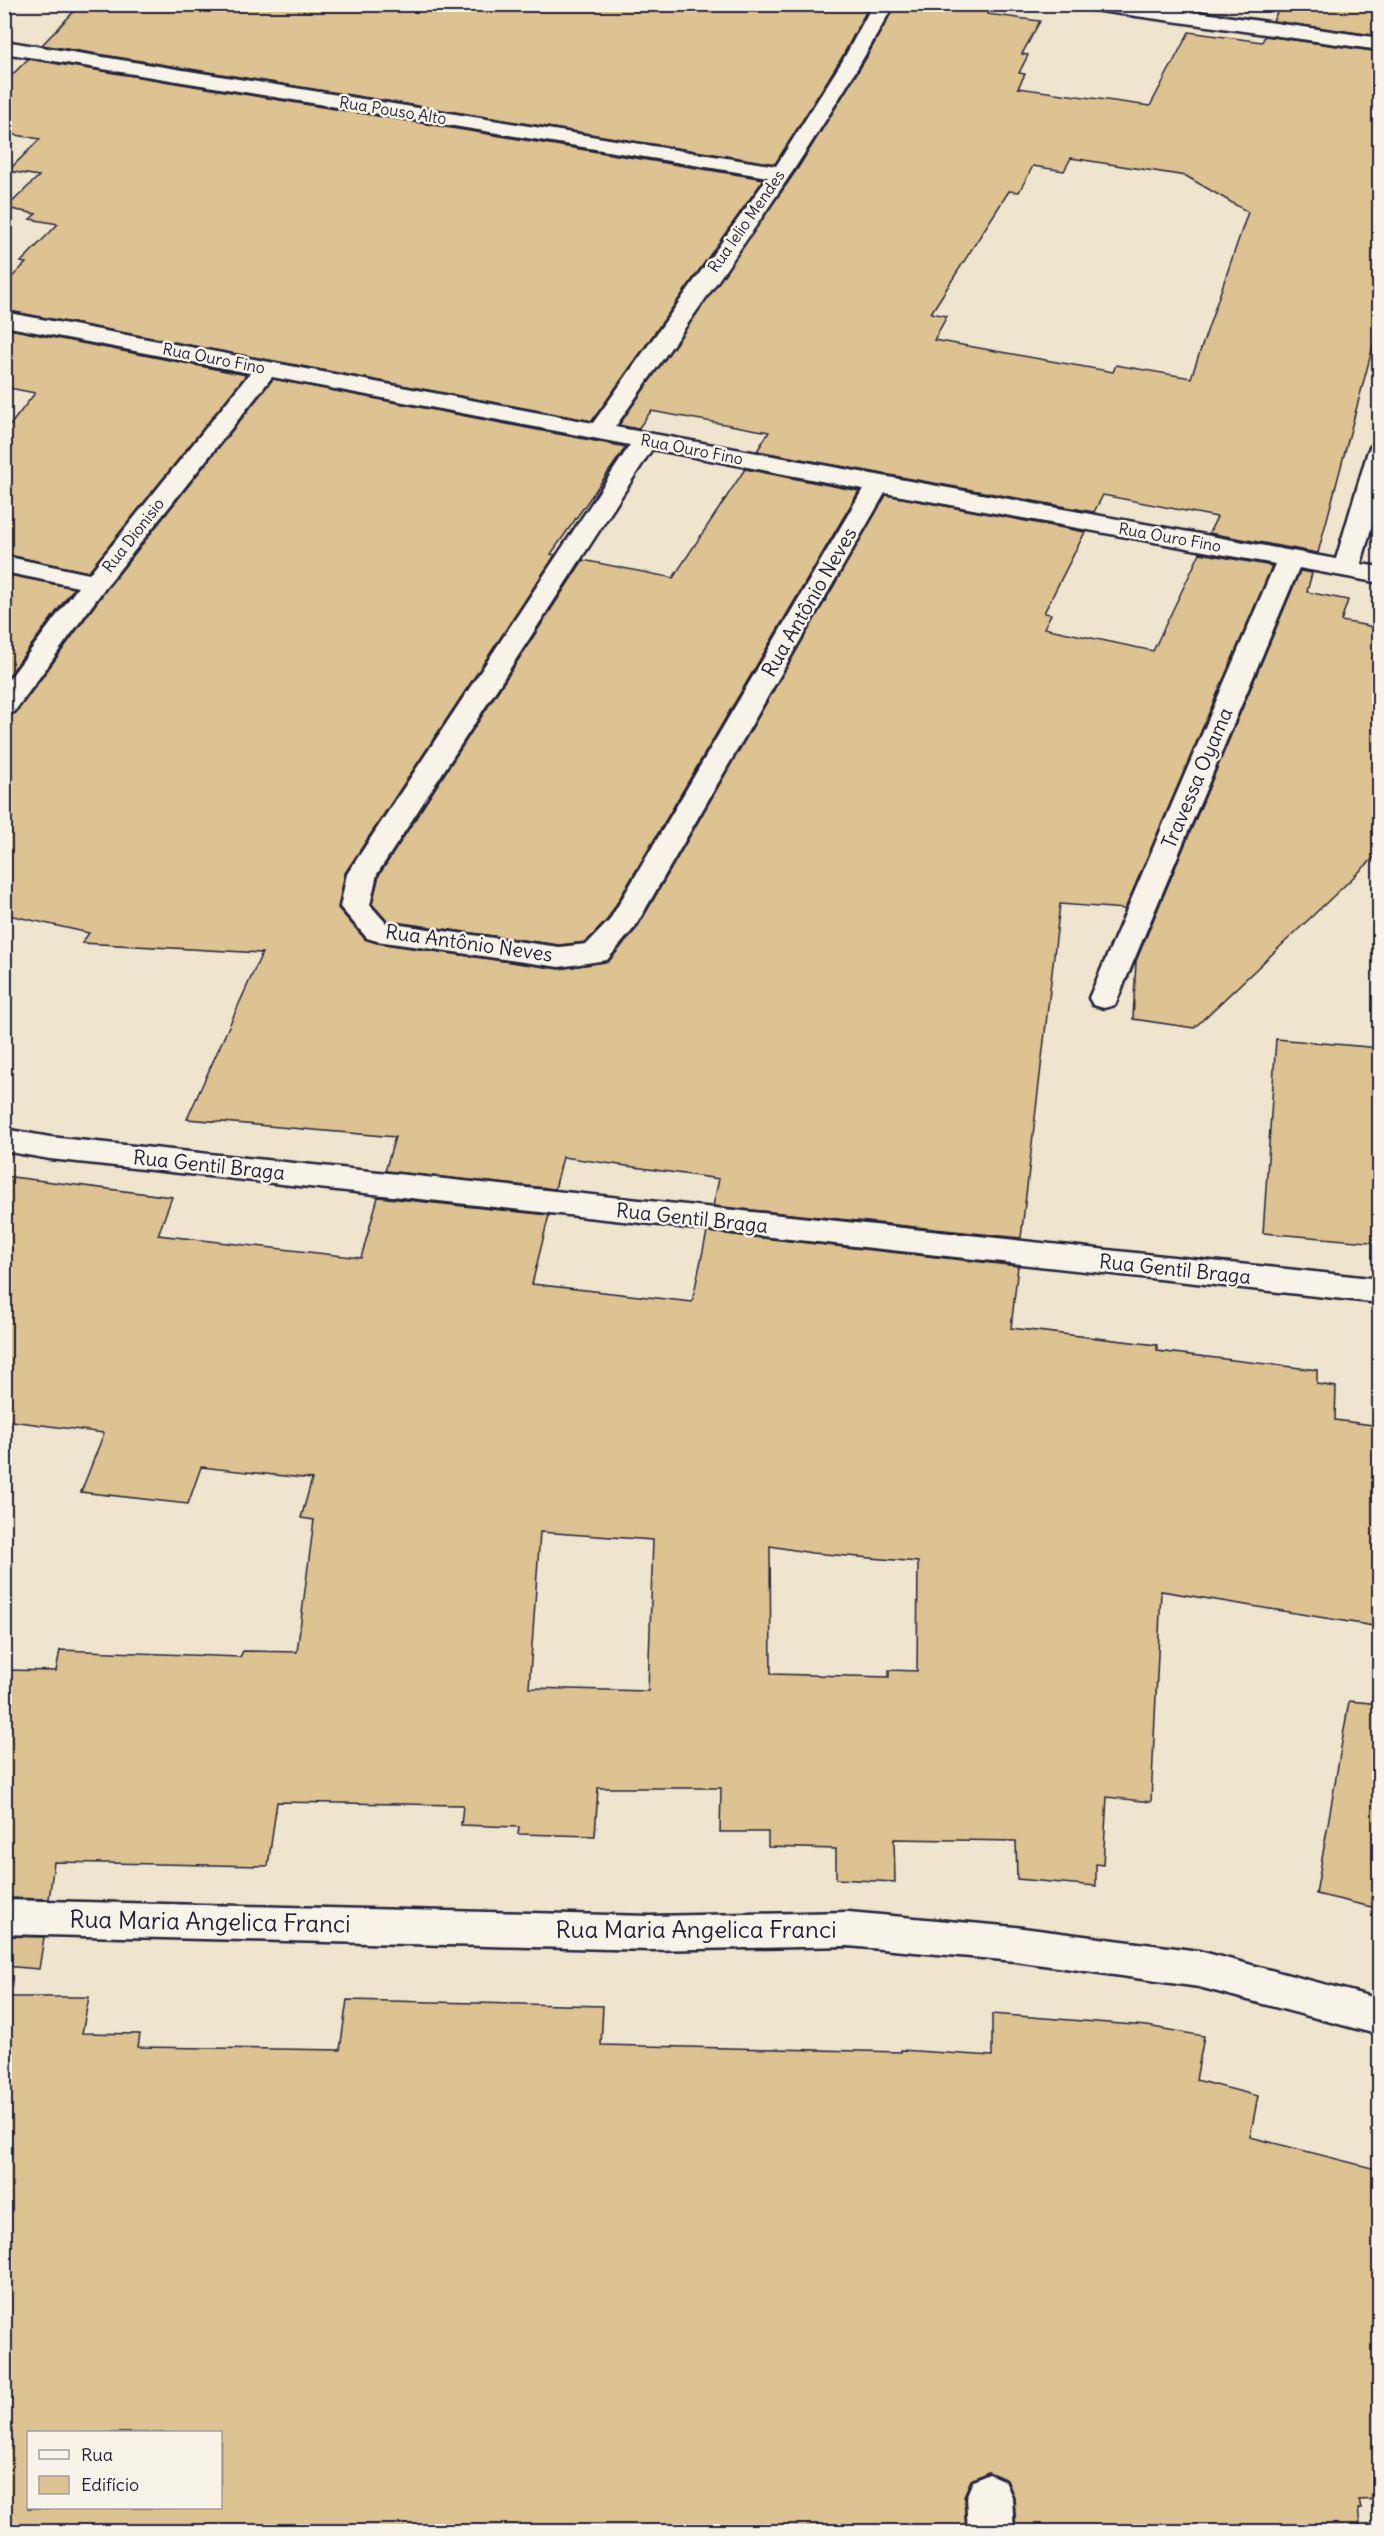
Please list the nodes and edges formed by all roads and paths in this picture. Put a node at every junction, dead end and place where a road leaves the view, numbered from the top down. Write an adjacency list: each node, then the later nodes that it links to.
1 (884, 4): 5 (street, Rua lelio Mendes)
2 (1093, 4): 3 (street)
3 (1380, 44)
4 (4, 47): 5 (street, Rua Pouso Alto)
5 (781, 173): 8 (street, Rua lelio Mendes)
6 (4, 319): 7 (street, Rua Ouro Fino)
7 (266, 368): 8 (street, Rua Ouro Fino); 16 (street, Rua Dionisio)
8 (599, 432): 9 (street, Rua Ouro Fino)
9 (645, 441): 11 (street, Rua Ouro Fino); 11 (street, Rua Antônio Neves)
10 (1380, 451): 14 (street)
11 (878, 484): 12 (street, Rua Ouro Fino)
12 (1290, 559): 14 (street, Rua Ouro Fino); 18 (street, Travessa Oyama)
13 (4, 564): 16 (street)
14 (1346, 569): 15 (street, Rua Ouro Fino)
15 (1380, 575)
16 (95, 583): 17 (street, Rua Dionisio)
17 (4, 706)
18 (1104, 998)
19 (4, 1140): 20 (street, Rua Gentil Braga)
20 (1380, 1291)
21 (4, 1917): 22 (street, Rua Maria Angelica Franci)
22 (1380, 2018)

